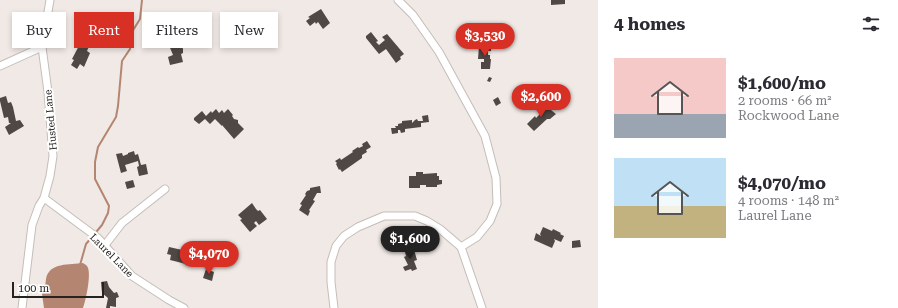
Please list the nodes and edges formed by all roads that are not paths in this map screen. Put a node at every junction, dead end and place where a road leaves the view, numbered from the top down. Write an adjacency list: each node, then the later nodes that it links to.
1 (50, 0): 3 (street, Husted Lane)
2 (398, 0): 10 (street)
3 (48, 12)
4 (40, 48): 6 (street)
5 (42, 48): 8 (street, Husted Lane)
6 (0, 66)
7 (165, 189): 9 (street)
8 (44, 198): 9 (street, Laurel Lane); 11 (street, Husted Lane)
9 (105, 245): 12 (street, Laurel Lane)
10 (461, 247): 13 (street); 14 (street)
11 (22, 308)
12 (184, 308)
13 (334, 308)
14 (482, 308)

